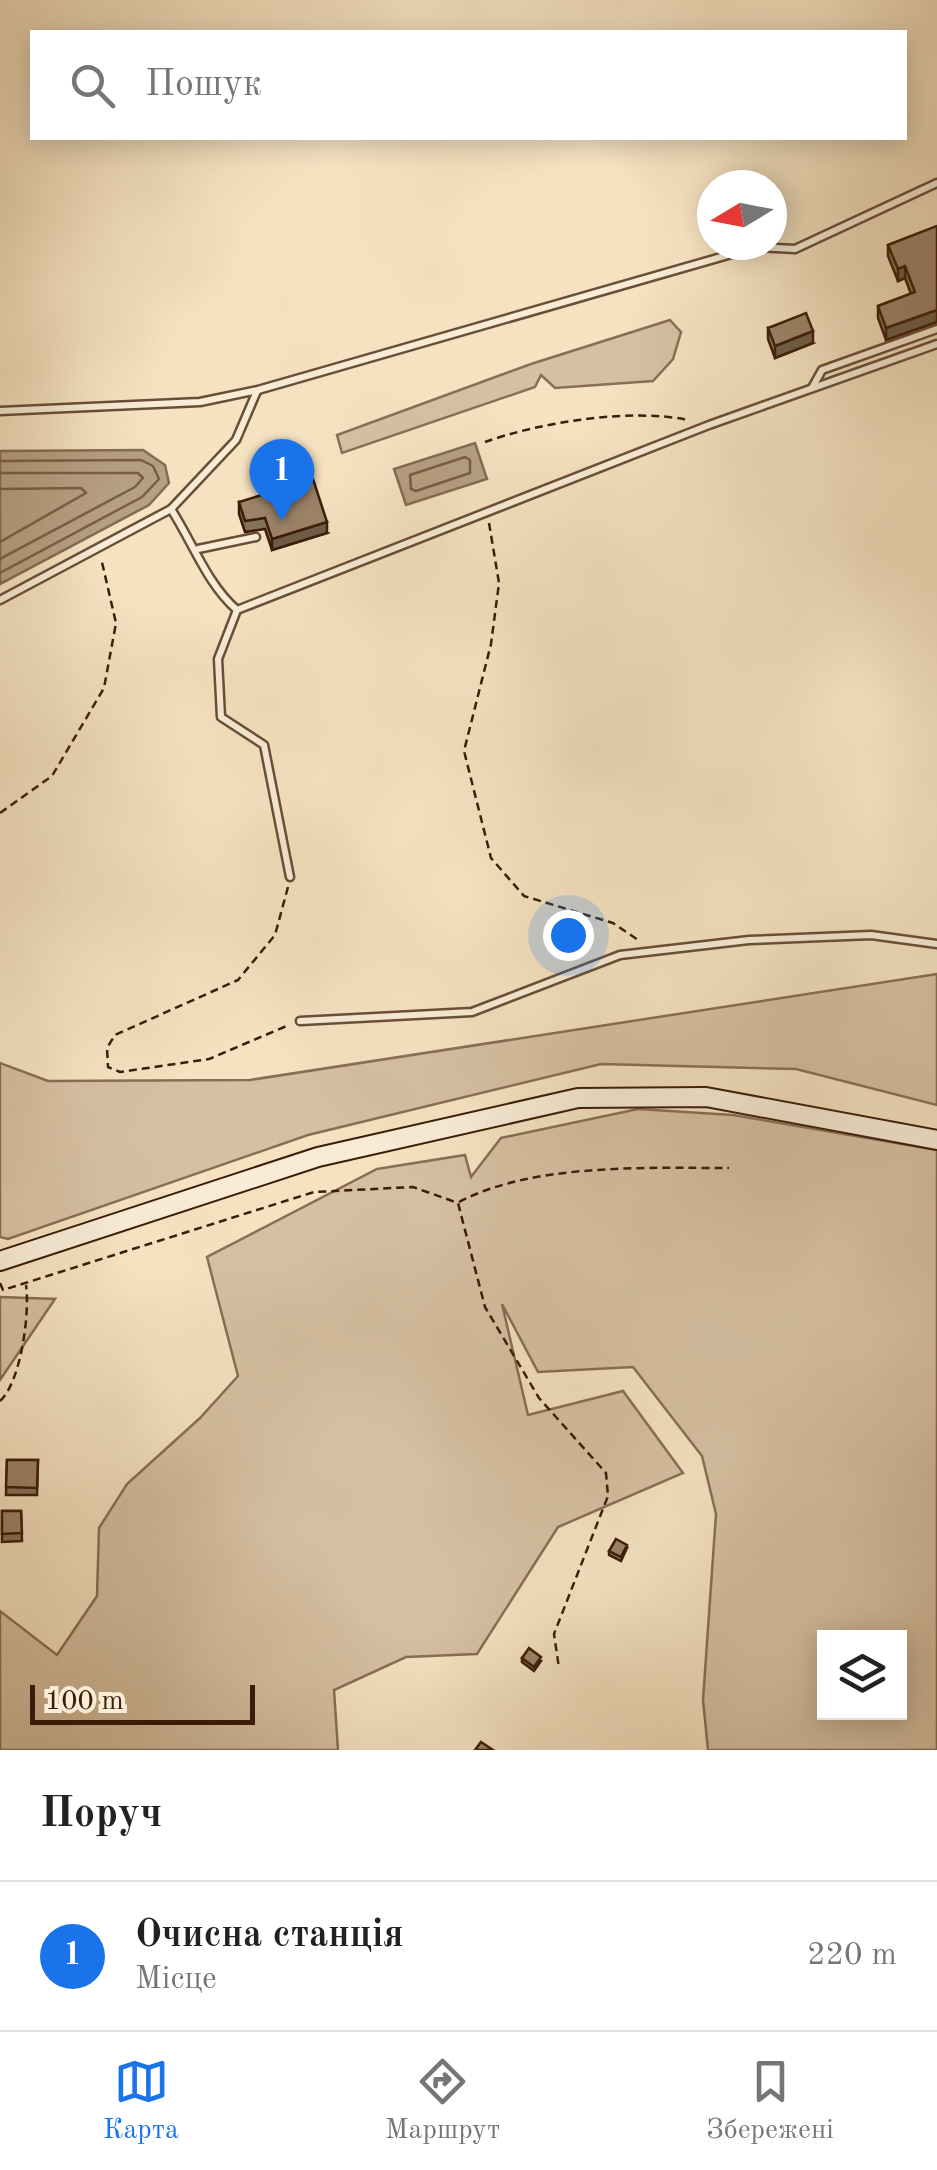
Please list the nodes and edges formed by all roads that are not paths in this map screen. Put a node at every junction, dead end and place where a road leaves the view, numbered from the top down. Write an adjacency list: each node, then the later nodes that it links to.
1 (937, 183): 5 (lane)
2 (937, 329): 4 (lane)
3 (937, 344): 4 (lane)
4 (812, 388): 11 (lane)
5 (258, 390): 6 (lane); 7 (lane)
6 (0, 411)
7 (171, 509): 9 (lane); 10 (lane)
8 (256, 537): 9 (lane)
9 (198, 549): 11 (lane)
10 (0, 600)
11 (237, 610): 12 (lane)
12 (290, 877)
13 (937, 944): 14 (lane)
14 (300, 1020)
15 (937, 1140): 16 (main road)
16 (0, 1260)

